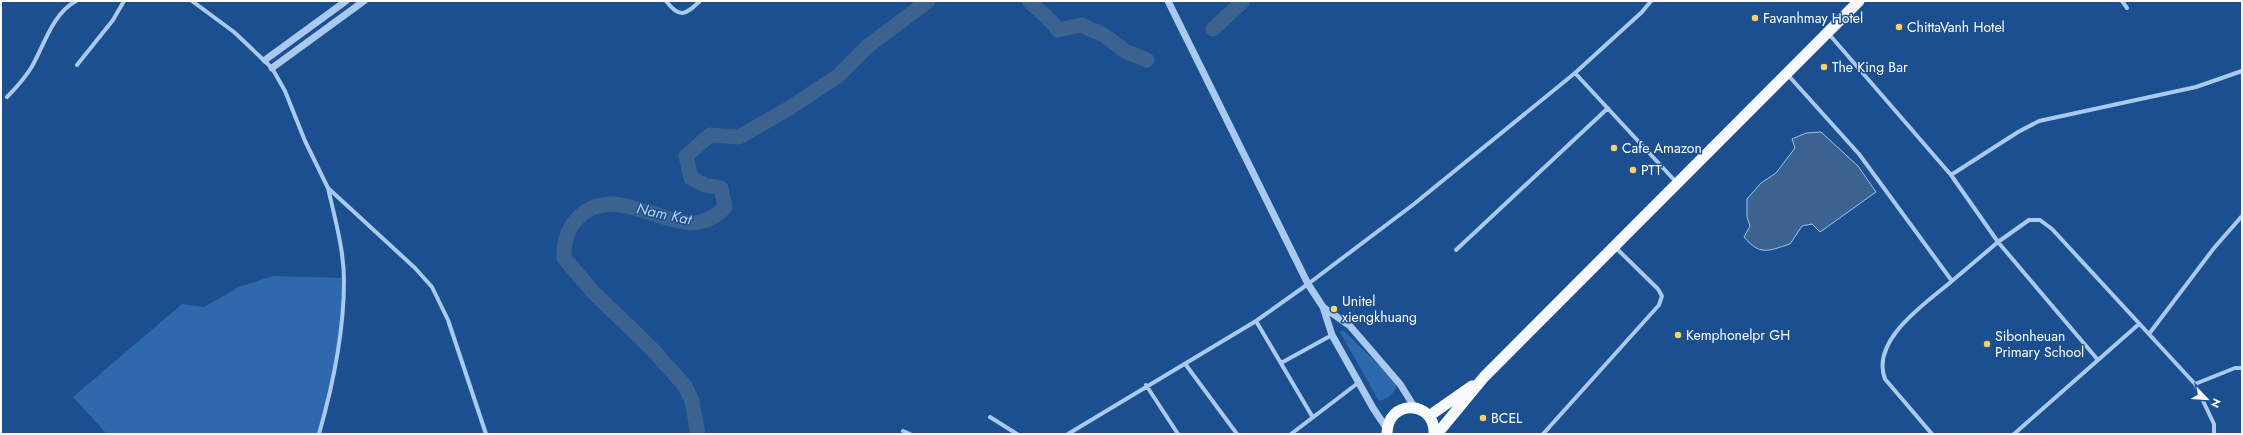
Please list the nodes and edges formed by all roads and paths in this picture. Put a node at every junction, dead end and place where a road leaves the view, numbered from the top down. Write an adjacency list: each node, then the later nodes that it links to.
1 (76, 1): 20 (street)
2 (124, 1): 15 (street)
3 (192, 1): 14 (street)
4 (346, 1): 14 (street)
5 (364, 1): 16 (street)
6 (666, 1): 7 (street)
7 (700, 1)
8 (1168, 1): 30 (street)
9 (1652, 1): 18 (street)
10 (1859, 1): 13 (highway)
11 (2122, 1): 12 (street)
12 (2127, 8)
13 (1827, 32): 19 (highway); 22 (street)
14 (265, 60): 16 (street)
15 (77, 65)
16 (272, 68): 24 (street)
17 (2242, 71): 22 (street)
18 (1576, 73): 21 (street); 30 (street)
19 (1786, 74): 23 (highway); 29 (street)
20 (7, 97)
21 (1608, 108): 23 (street); 28 (street)
22 (1951, 175): 26 (street)
23 (1677, 183): 27 (highway)
24 (328, 188): 51 (street); 52 (street)
25 (2242, 216): 34 (street)
26 (1998, 242): 29 (street); 33 (street); 36 (street)
27 (1614, 246): 40 (highway); 59 (street)
28 (1456, 250)
29 (1952, 281): 60 (street)
30 (1308, 284): 31 (street); 32 (street)
31 (1323, 308): 35 (street); 44 (street)
32 (1256, 321): 37 (street); 38 (street)
33 (2139, 324): 34 (street); 36 (street)
34 (2149, 334): 42 (street)
35 (1332, 335): 37 (street); 41 (street)
36 (2098, 360): 61 (street)
37 (1281, 363): 45 (street)
38 (1186, 365): 43 (street); 57 (street)
39 (2242, 368): 42 (street)
40 (1484, 377): 46 (highway); 50 (highway)
41 (1358, 383): 45 (street); 49 (street)
42 (2195, 384): 62 (street)
43 (1146, 385): 55 (street); 56 (street)
44 (1415, 408): 46 (highway); 49 (highway)
45 (1312, 416): 58 (street)
46 (1429, 416): 50 (highway)
47 (990, 417): 54 (street)
48 (903, 431): 53 (street)
49 (1387, 432)
50 (1439, 433)
51 (319, 434)
52 (486, 434)
53 (910, 434)
54 (1017, 434)
55 (1068, 434)
56 (1178, 434)
57 (1237, 434)
58 (1291, 434)
59 (1543, 434)
60 (1932, 434)
61 (2014, 434)
62 (2214, 434)

